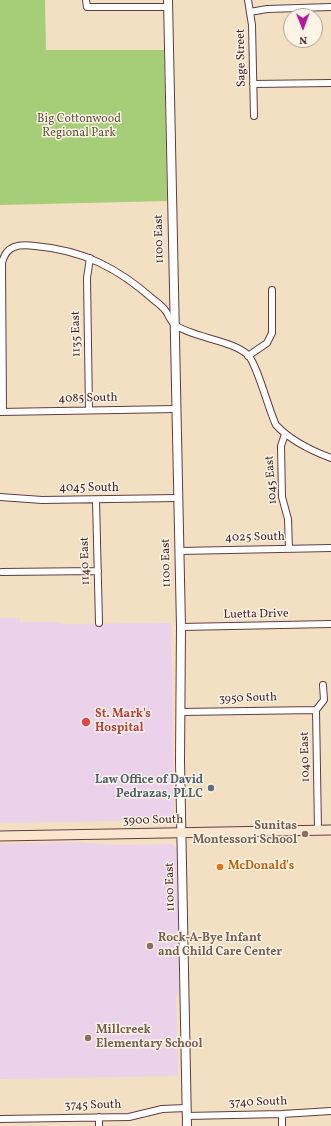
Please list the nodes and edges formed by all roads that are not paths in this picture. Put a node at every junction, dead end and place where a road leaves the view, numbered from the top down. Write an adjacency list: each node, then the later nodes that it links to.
1 (86, 0): 3 (street)
2 (248, 0): 5 (street, Sage Street)
3 (168, 3): 11 (street, 1100 East)
4 (331, 8): 5 (street)
5 (250, 12): 7 (street, Sage Street)
6 (331, 83): 7 (street)
7 (253, 84): 8 (street, Sage Street)
8 (254, 116)
9 (90, 258): 11 (street); 14 (street, 1135 East); 15 (street)
10 (272, 290): 12 (street)
11 (173, 324): 12 (street); 13 (street, 1100 East)
12 (248, 356): 16 (street)
13 (176, 409): 14 (street, 4085 South); 19 (street, 1100 East)
14 (89, 410): 15 (street, 4085 South)
15 (2, 412)
16 (285, 434): 17 (street); 22 (street, 1045 East)
17 (331, 458)
18 (0, 497): 20 (street, 4045 South)
19 (178, 498): 20 (street, 4045 South); 23 (street, 1100 East)
20 (96, 500): 24 (street, 1140 East)
21 (331, 548): 22 (street, 4025 South)
22 (289, 549): 23 (street, 4025 South)
23 (178, 550): 28 (street, 1100 East)
24 (98, 571): 25 (street); 26 (street, 1140 East)
25 (2, 572)
26 (99, 623)
27 (331, 624): 28 (street, Luetta Drive)
28 (181, 627): 31 (street, 1100 East)
29 (323, 685): 30 (street, 1040 East)
30 (316, 710): 31 (street, 3950 South); 32 (street, 1040 East)
31 (181, 712): 34 (street, 1100 East)
32 (318, 830): 33 (main road, 3900 South); 34 (main road, 3900 South)
33 (331, 830)
34 (181, 832): 35 (main road, 3900 South); 37 (street, 1100 East)
35 (0, 836)
36 (331, 1110): 38 (street, 3740 South)
37 (186, 1112): 38 (street, 3740 South); 39 (street, 3745 South); 42 (street, 1100 East)
38 (282, 1114): 43 (street)
39 (99, 1117): 40 (street, 3745 South); 41 (street)
40 (0, 1119)
41 (99, 1126)
42 (187, 1126)
43 (282, 1126)

